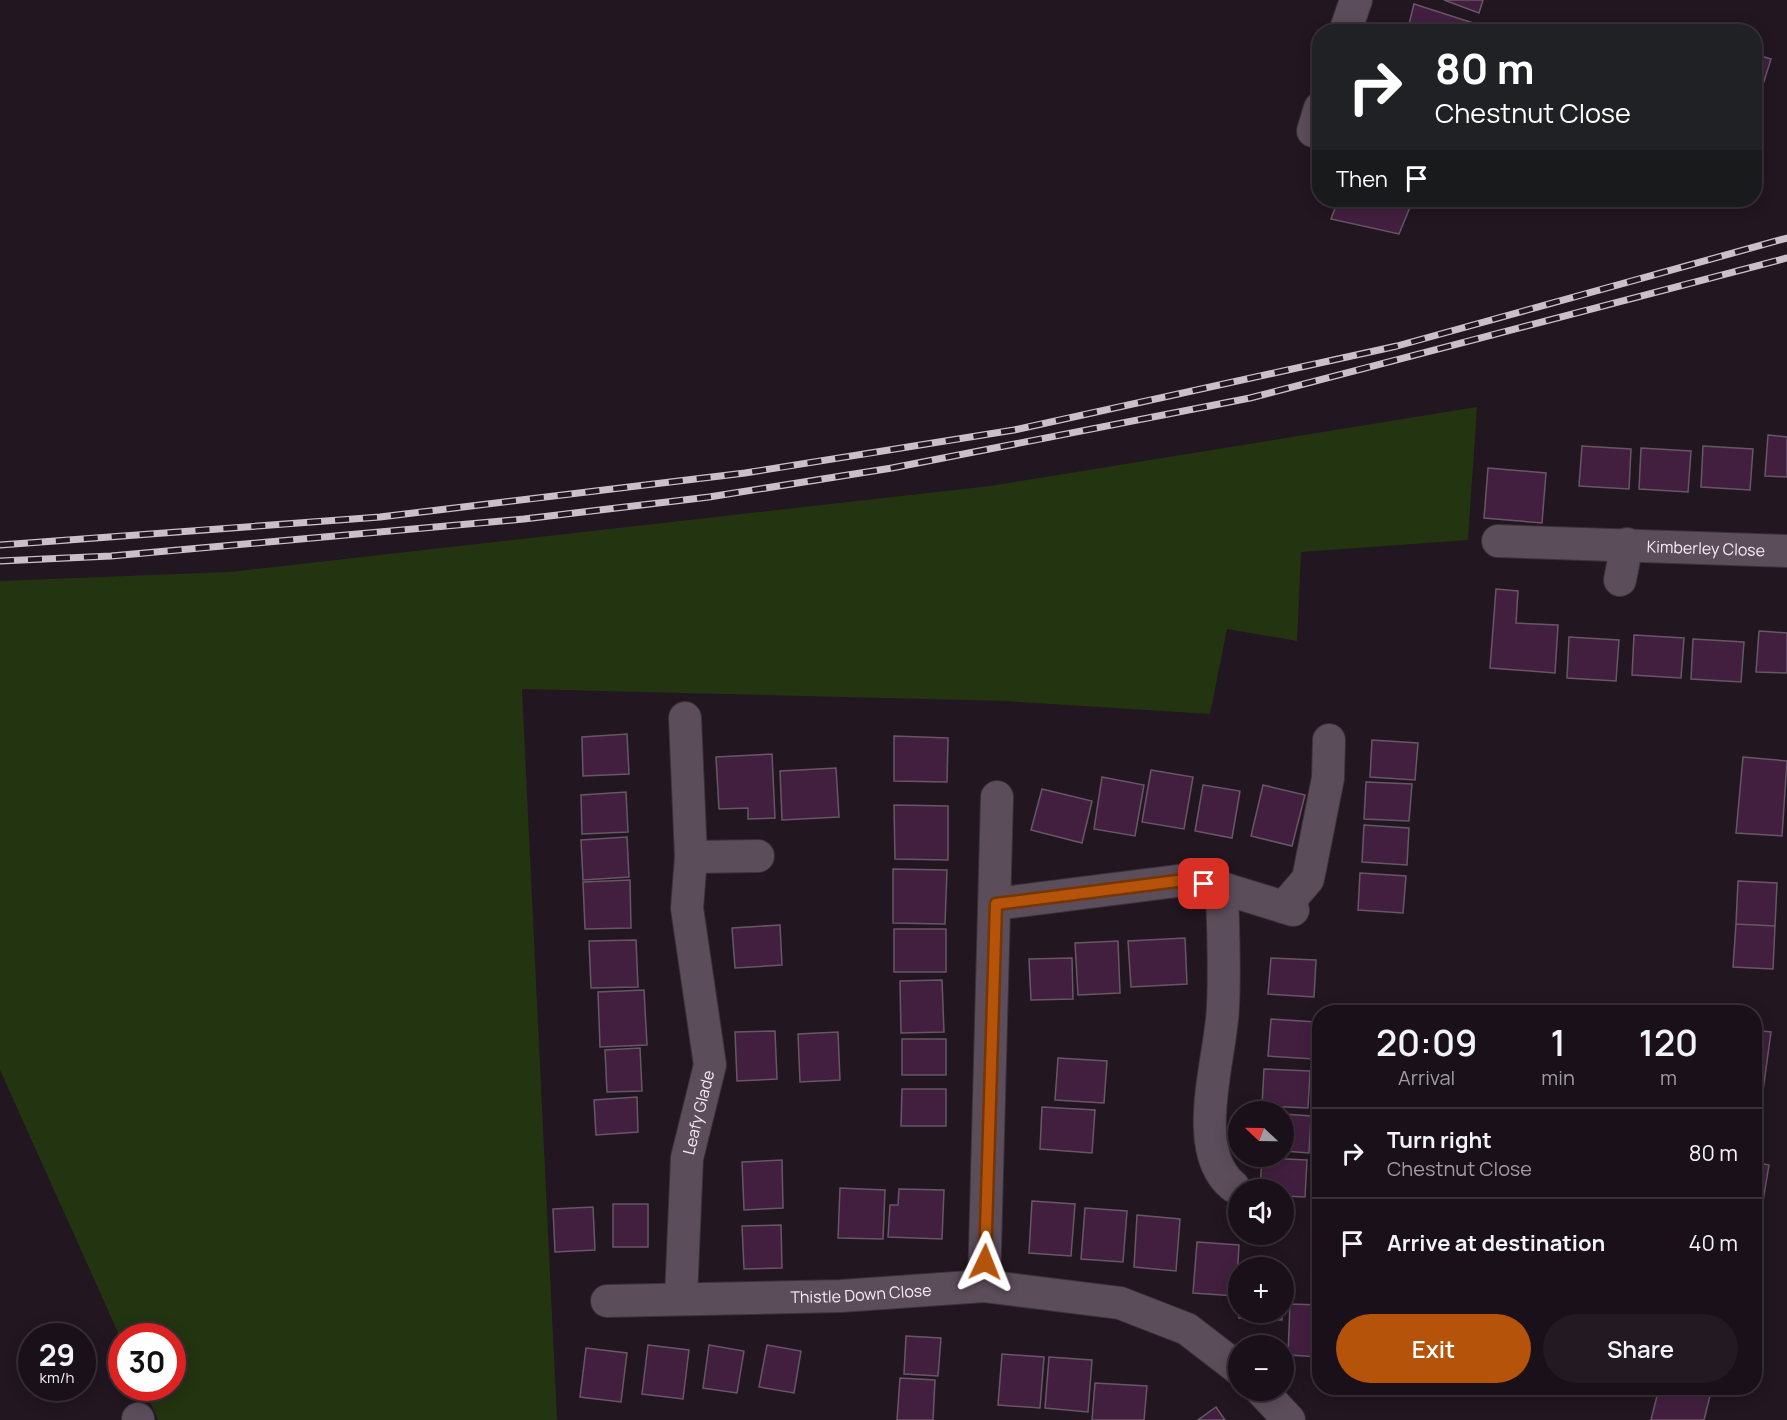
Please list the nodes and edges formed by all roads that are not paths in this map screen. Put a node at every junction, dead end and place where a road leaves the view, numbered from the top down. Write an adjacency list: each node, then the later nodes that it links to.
1 (1356, 0): 2 (street)
2 (1348, 24)
3 (1498, 541): 4 (street, Kimberley Close)
4 (1627, 544): 5 (street, Kimberley Close); 6 (street, Kimberley Close)
5 (1787, 551)
6 (1620, 580)
7 (685, 718): 11 (street, Leafy Glade)
8 (1329, 740): 12 (street)
9 (997, 797): 13 (street)
10 (758, 856): 11 (street)
11 (691, 857): 16 (street, Leafy Glade)
12 (1222, 888): 13 (street); 14 (street)
13 (996, 904): 15 (street)
14 (1228, 1182)
15 (984, 1286): 16 (street, Thistle Down Close); 18 (street, Thistle Down Close)
16 (681, 1298): 17 (street, Thistle Down Close)
17 (607, 1301)
18 (1228, 1360)
19 (1271, 1401): 20 (street)
20 (1289, 1420)

